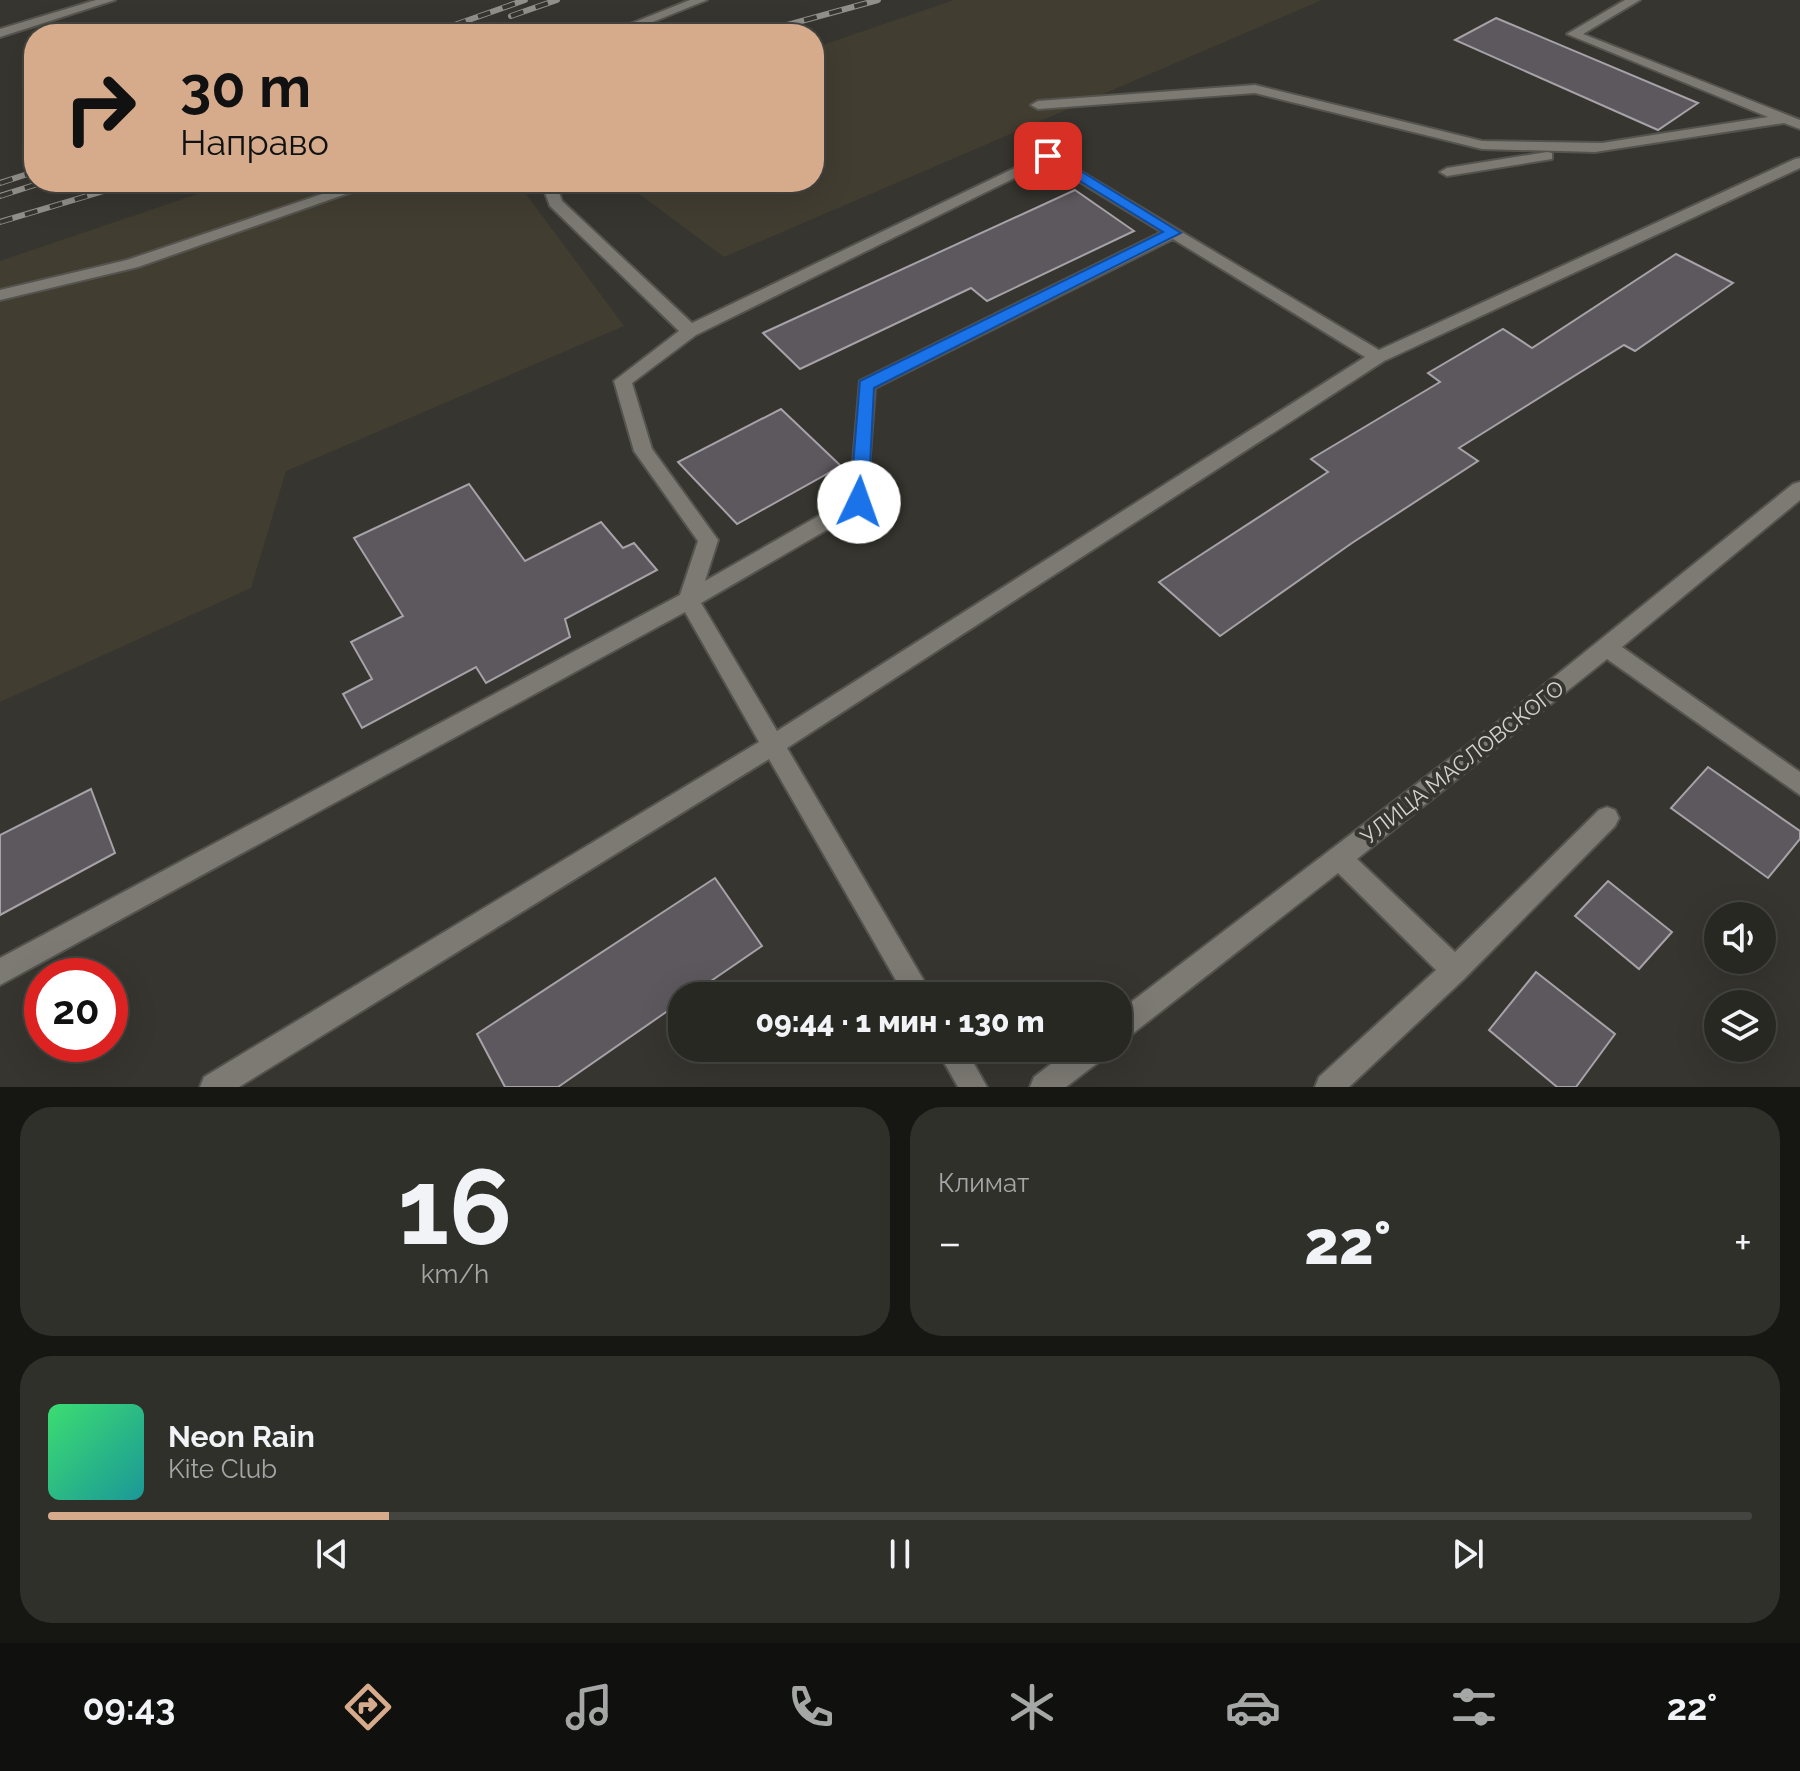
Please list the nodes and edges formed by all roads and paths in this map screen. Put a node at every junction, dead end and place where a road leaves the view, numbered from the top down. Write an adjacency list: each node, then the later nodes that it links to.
1 (109, 0): 4 (street)
2 (701, 0): 7 (street)
3 (1634, 0): 10 (street)
4 (76, 4): 6 (street)
5 (24, 24): 8 (street)
6 (25, 24)
7 (637, 24)
8 (2, 33)
9 (1038, 105): 12 (street)
10 (1785, 119): 11 (street); 12 (street)
11 (1800, 125)
12 (1605, 147): 14 (street)
13 (1800, 162): 20 (street)
14 (1447, 172)
15 (344, 192): 18 (street)
16 (551, 192): 19 (street)
17 (1173, 233): 19 (street); 20 (street); 22 (street)
18 (0, 295)
19 (690, 331): 22 (street)
20 (1378, 357): 24 (street)
21 (1800, 489): 23 (street, УЛИЦА МАСЛОВСКОГО)
22 (689, 600): 24 (street); 29 (street)
23 (1606, 647): 25 (street); 27 (street, УЛИЦА МАСЛОВСКОГО)
24 (773, 745): 30 (street); 34 (street)
25 (1800, 785)
26 (1607, 818): 28 (street)
27 (1339, 858): 28 (street); 31 (street, УЛИЦА МАСЛОВСКОГО)
28 (1455, 970): 37 (street)
29 (0, 972)
30 (912, 982)
31 (1132, 1018)
32 (958, 1062): 35 (street)
33 (1076, 1062): 36 (street)
34 (214, 1087)
35 (973, 1087)
36 (1044, 1087)
37 (1329, 1087)

